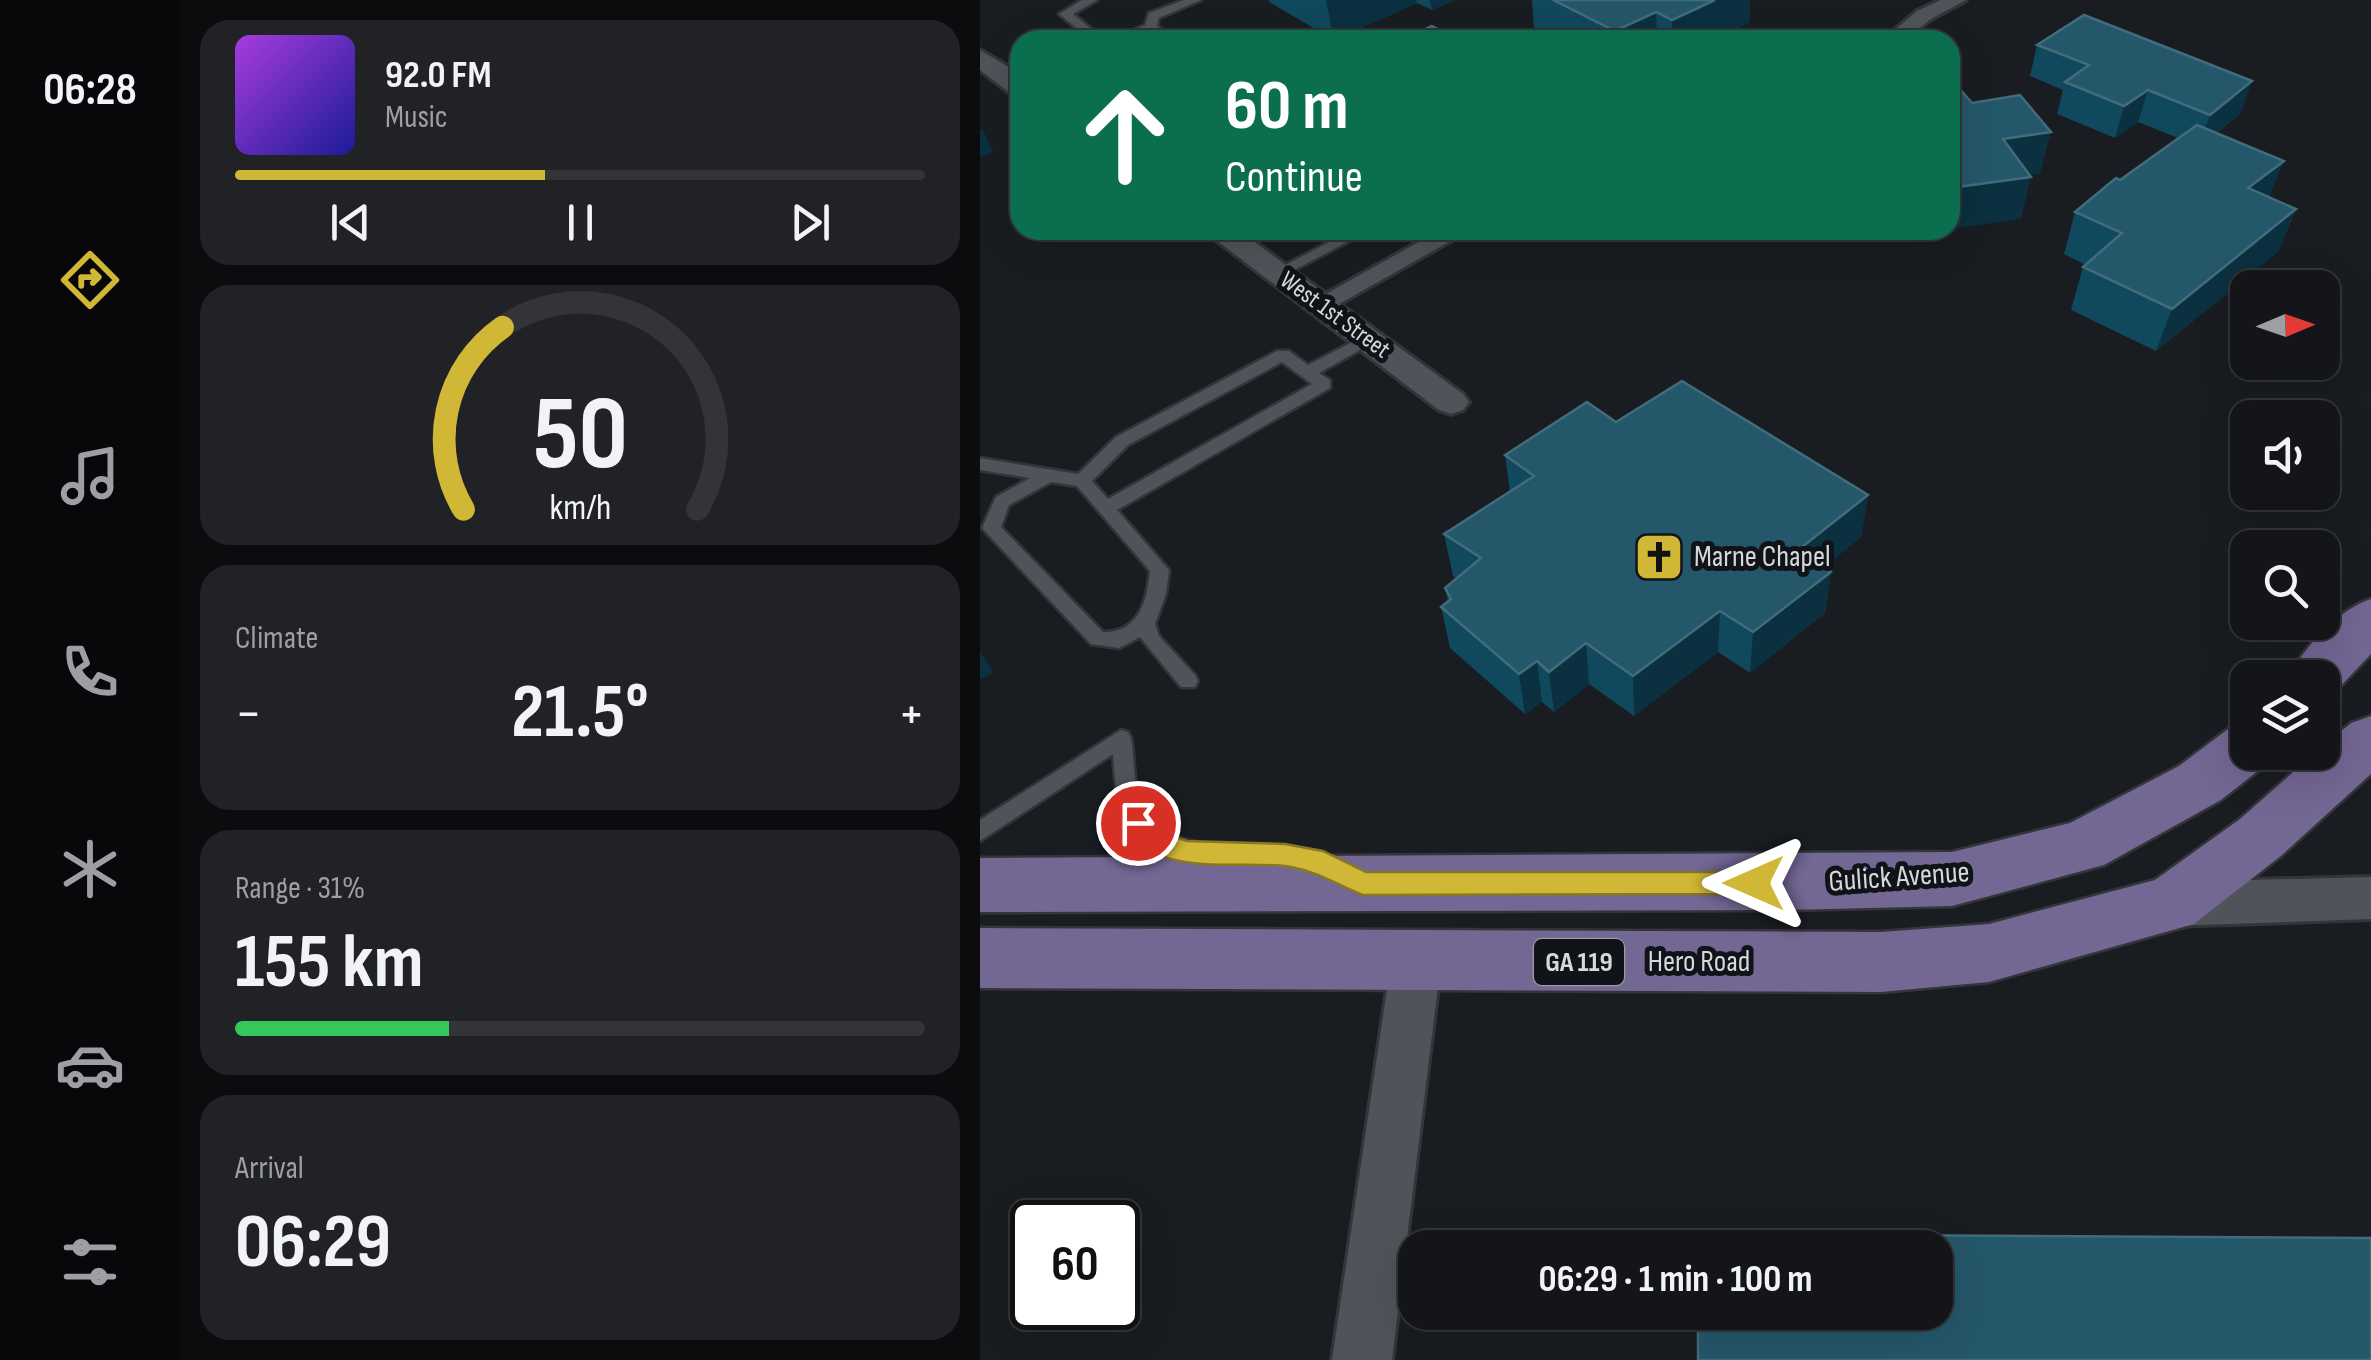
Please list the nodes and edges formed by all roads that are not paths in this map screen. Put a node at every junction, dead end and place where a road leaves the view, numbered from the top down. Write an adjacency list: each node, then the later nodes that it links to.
1 (1091, 0): 5 (lane)
2 (1195, 0): 4 (lane)
3 (1956, 0): 8 (street)
4 (1151, 28): 6 (lane); 7 (lane)
5 (1087, 30)
6 (1145, 30)
7 (1154, 30)
8 (1906, 30)
9 (980, 58): 10 (street)
10 (1010, 76)
11 (1232, 240): 14 (street, West 1st Street)
12 (1336, 240): 14 (lane)
13 (1439, 240): 15 (street)
14 (1278, 273): 15 (street, West 1st Street)
15 (1321, 304): 16 (street, West 1st Street)
16 (1368, 339): 17 (lane); 18 (street, West 1st Street)
17 (1307, 373): 21 (lane); 22 (lane)
18 (1452, 402)
19 (980, 464): 20 (lane)
20 (1050, 475): 21 (lane); 23 (lane)
21 (1082, 480): 22 (lane)
22 (1106, 508): 23 (lane)
23 (1144, 624): 24 (lane)
24 (1188, 681)
25 (2371, 739): 31 (main road, GA 119)
26 (2230, 760): 28 (main road, Gulick Avenue)
27 (980, 832): 28 (lane)
28 (1363, 884): 29 (main road, Gulick Avenue)
29 (980, 885)
30 (2371, 898): 31 (street)
31 (2172, 904): 33 (main road, Hero Road / GA 119)
32 (980, 958): 33 (main road, Hero Road / GA 119)
33 (1416, 962): 34 (street)
34 (1362, 1360)

